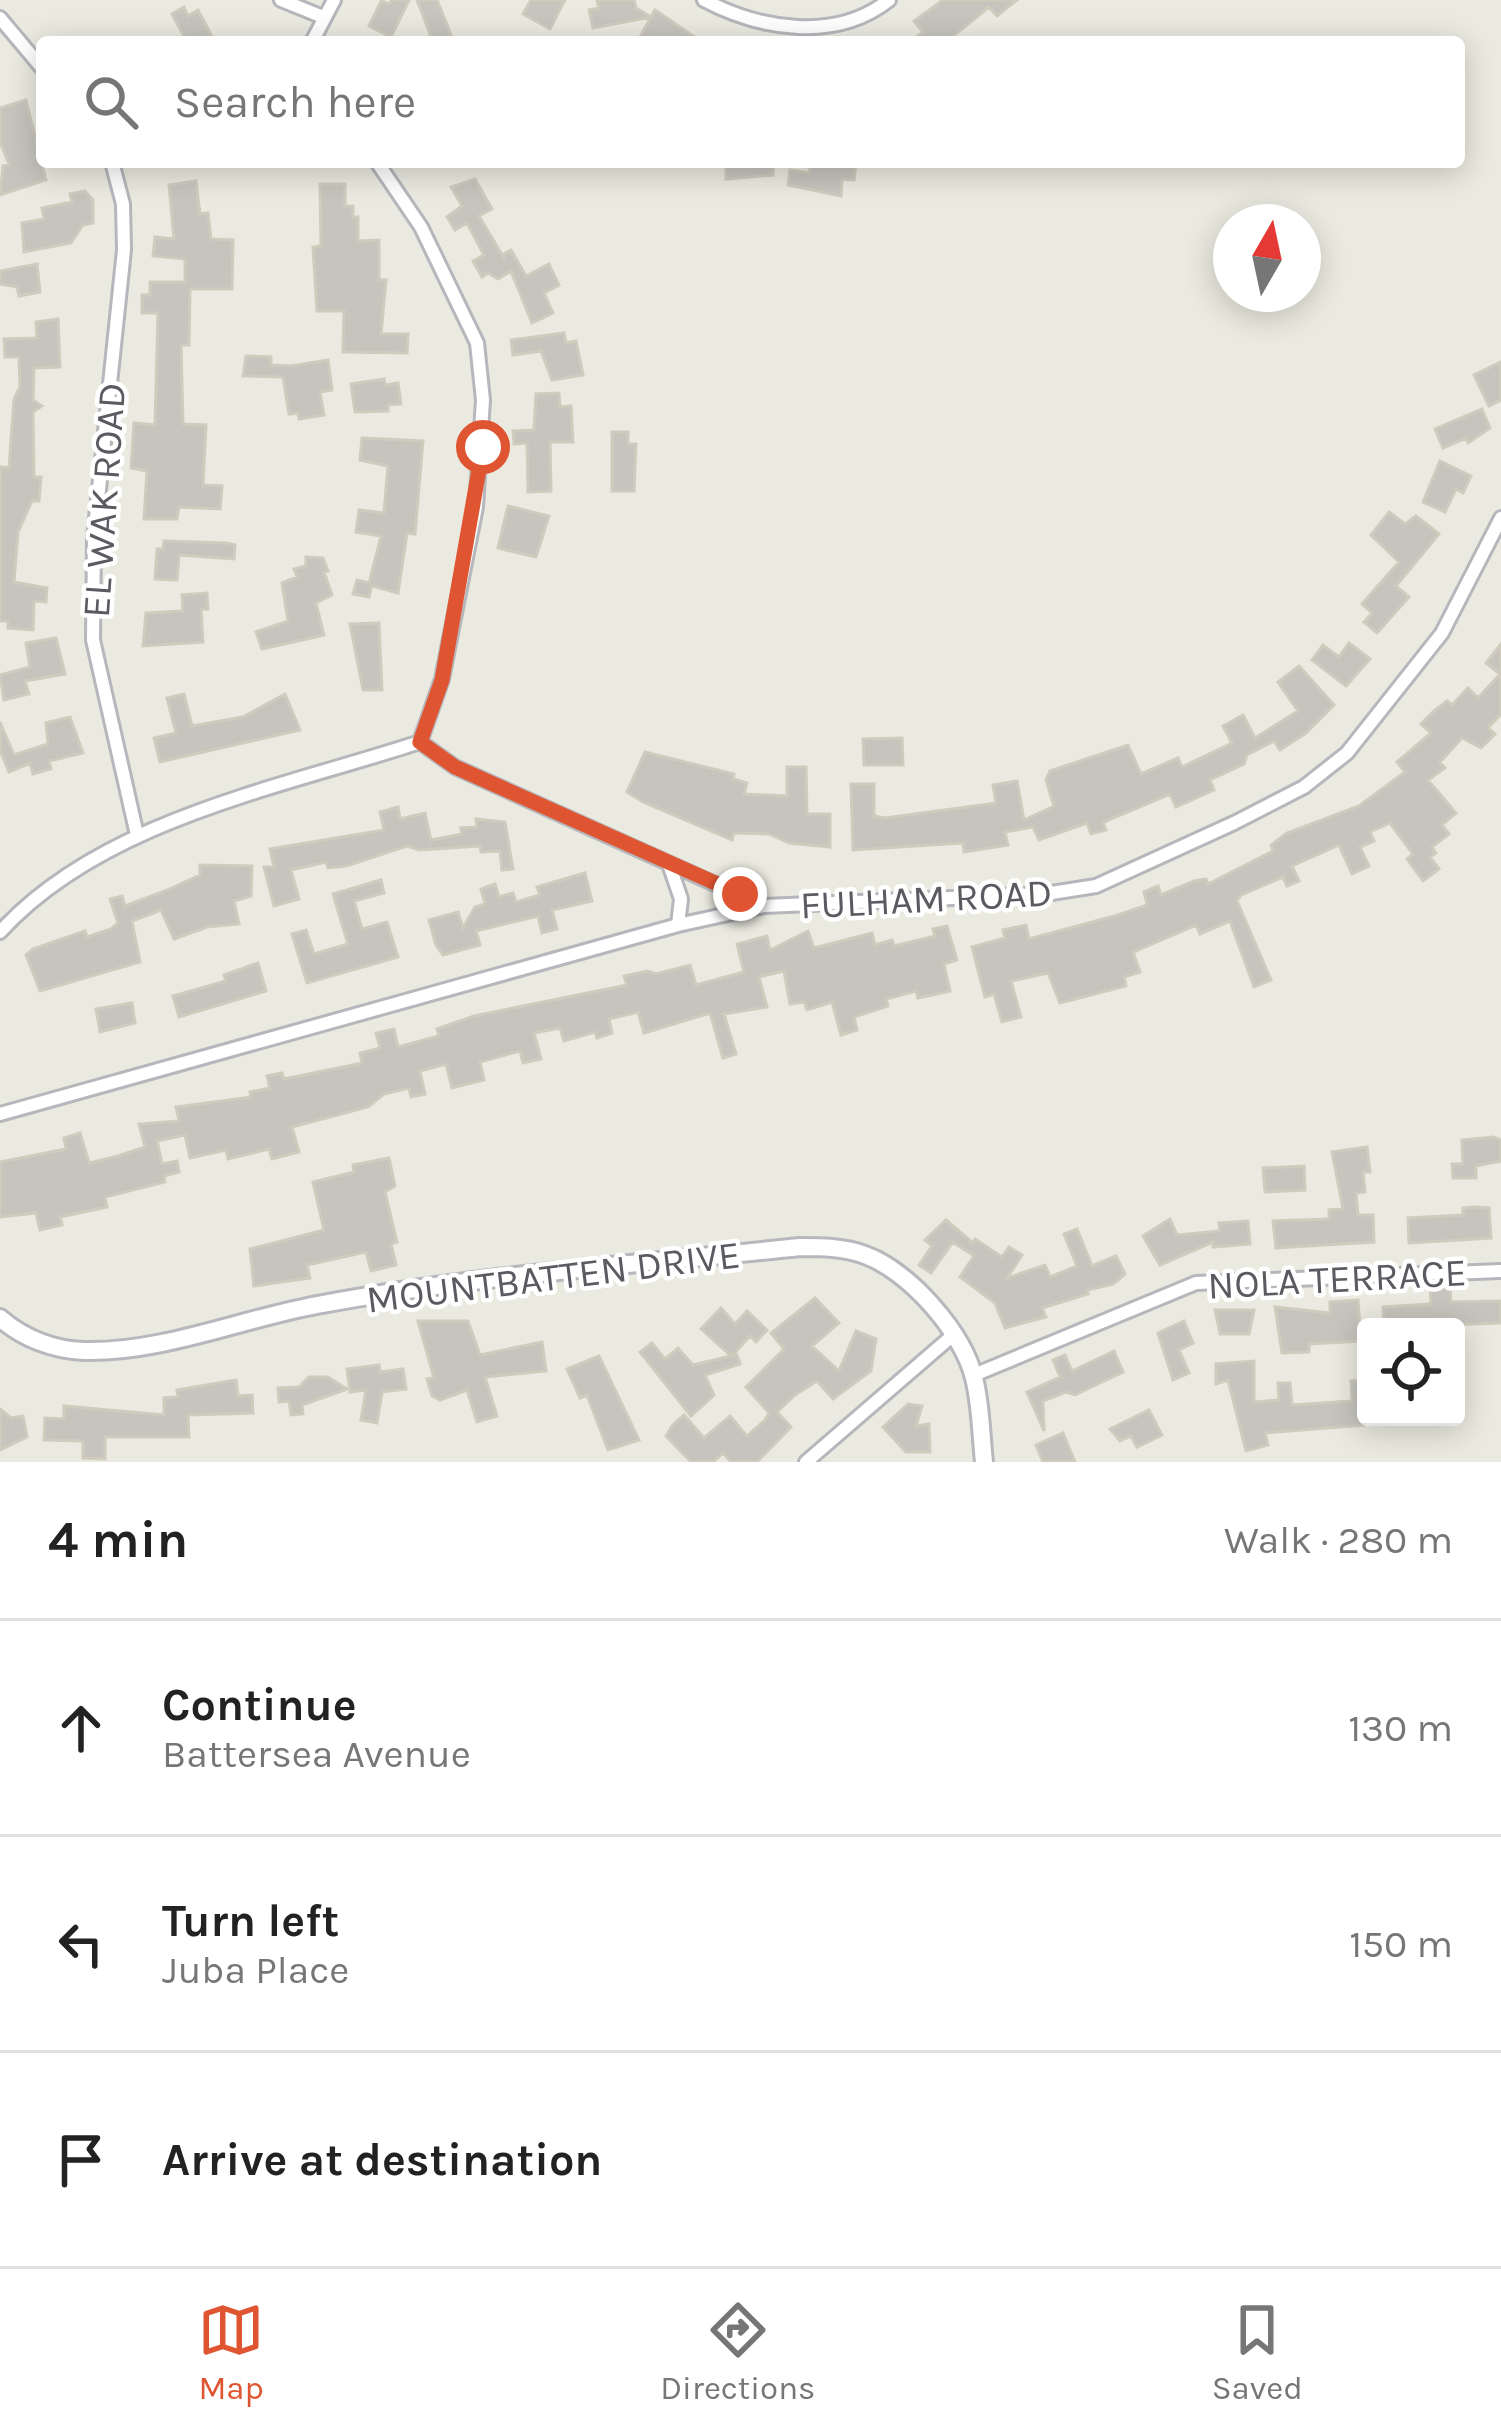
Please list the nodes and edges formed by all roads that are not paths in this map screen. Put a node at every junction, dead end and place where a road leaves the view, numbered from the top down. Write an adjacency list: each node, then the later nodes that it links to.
1 (281, 0): 5 (street)
2 (334, 0): 5 (street)
3 (704, 0): 4 (street)
4 (889, 0)
5 (323, 17): 7 (street)
6 (0, 18): 8 (street)
7 (315, 36)
8 (36, 61)
9 (114, 168): 13 (street, EL WAK ROAD)
10 (381, 168): 12 (street)
11 (1501, 518): 15 (street, FULHAM ROAD)
12 (420, 742): 13 (street); 14 (street)
13 (137, 835): 17 (street)
14 (669, 862): 15 (street); 16 (street)
15 (764, 906): 16 (street, FULHAM ROAD)
16 (677, 925): 18 (street, FULHAM ROAD)
17 (0, 932)
18 (0, 1114)
19 (1501, 1270): 22 (street, NOLA TERRACE)
20 (0, 1318): 21 (main road, MOUNTBATTEN DRIVE)
21 (952, 1336): 22 (main road, MOUNTBATTEN DRIVE); 23 (street)
22 (974, 1375): 24 (main road, MOUNTBATTEN DRIVE)
23 (806, 1462)
24 (984, 1462)

